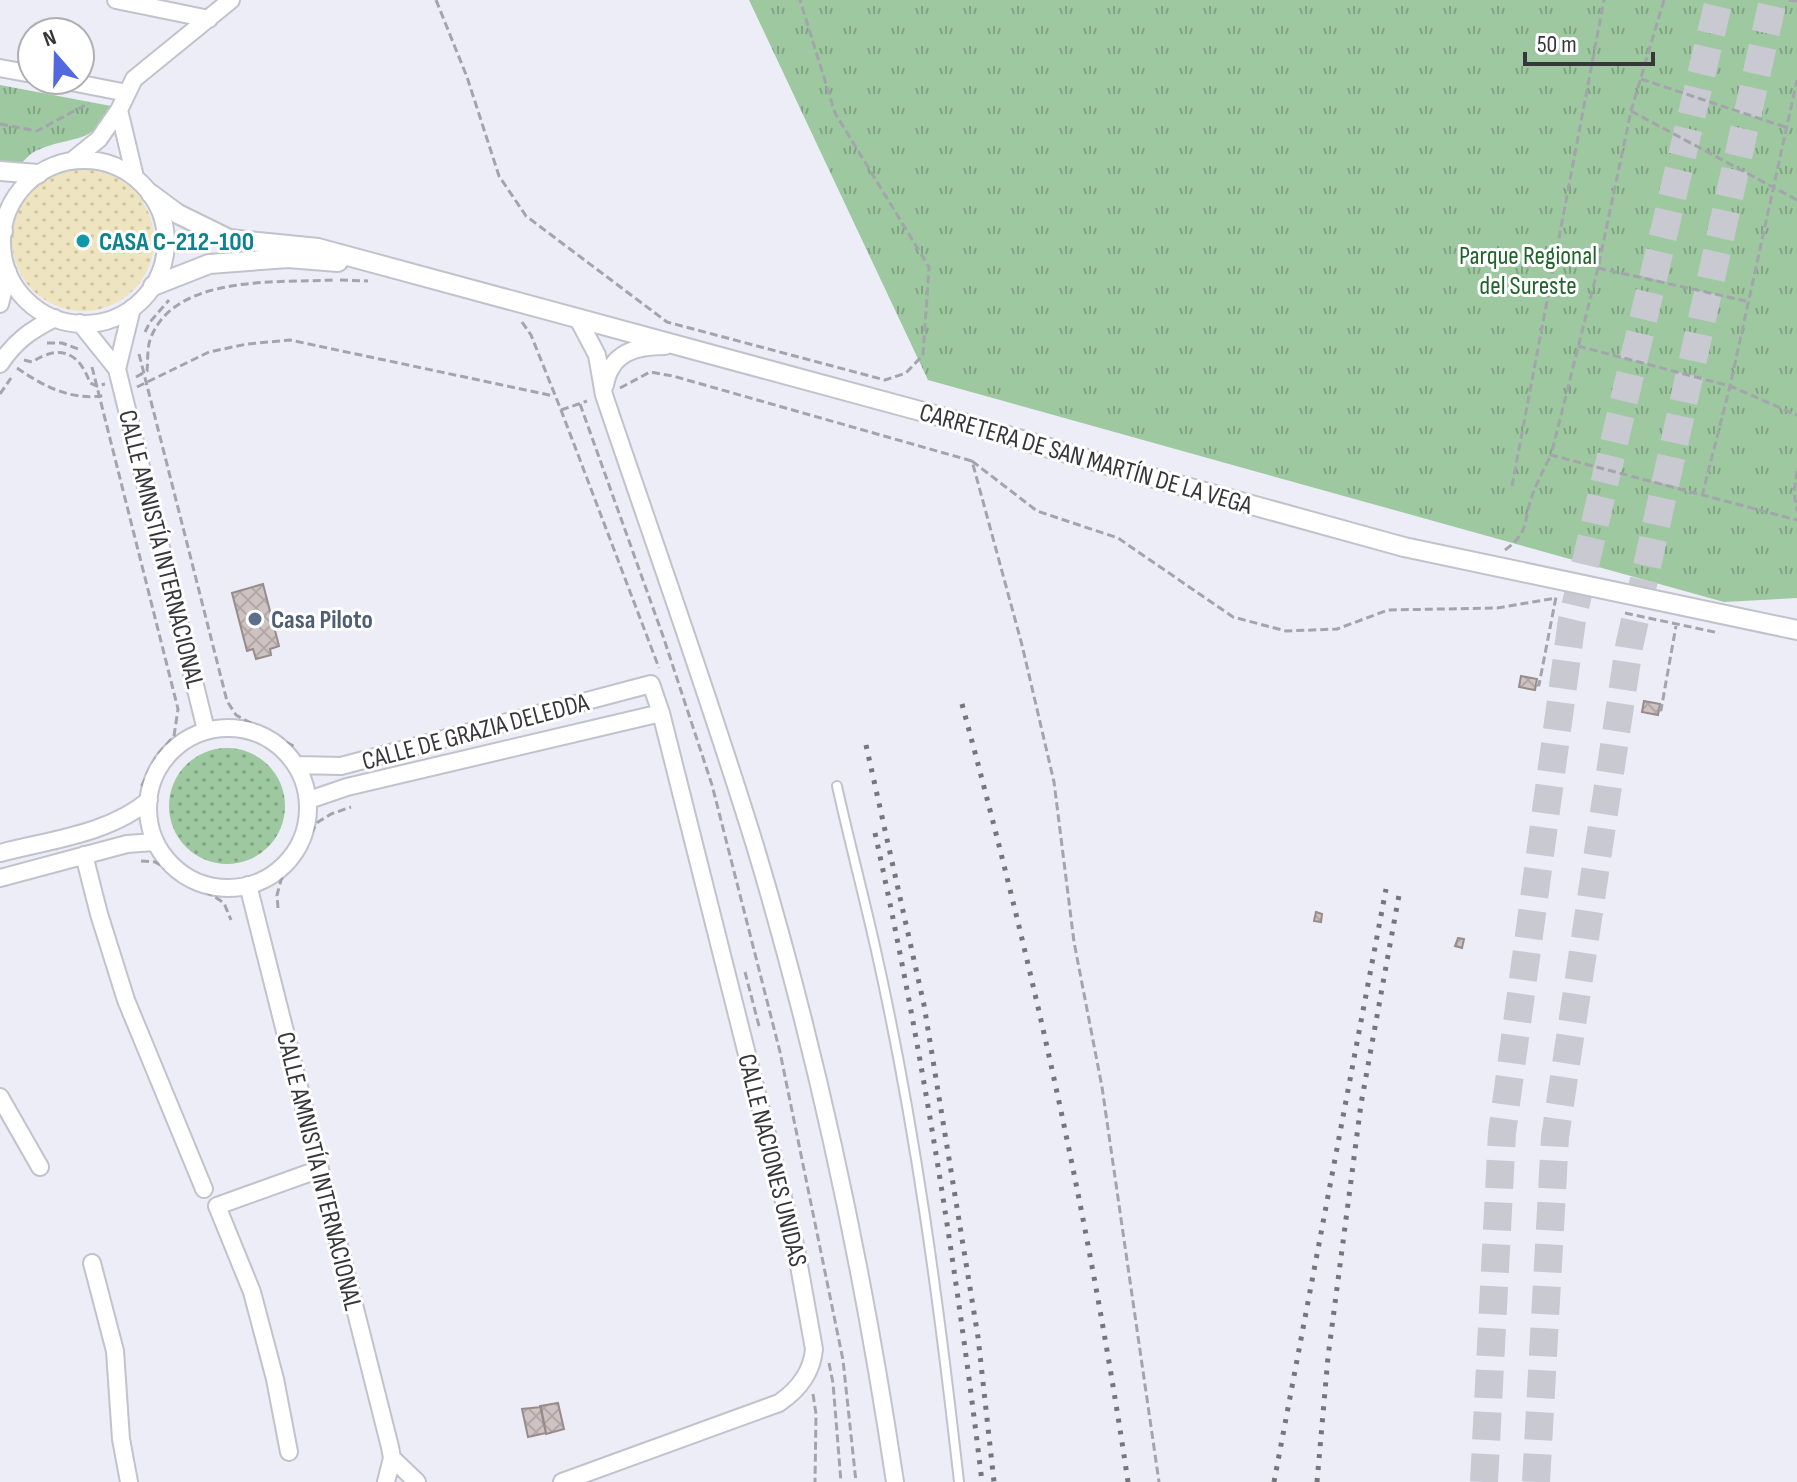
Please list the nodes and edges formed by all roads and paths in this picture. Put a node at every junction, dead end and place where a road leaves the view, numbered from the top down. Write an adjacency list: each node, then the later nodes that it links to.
1 (116, 0): 9 (street)
2 (231, 0): 9 (street)
3 (436, 0): 4 (path)
4 (800, 0)
5 (1604, 0): 67 (path)
6 (1664, 0): 10 (path)
7 (1789, 0): 8 (path)
8 (1797, 1)
9 (209, 19): 14 (street)
10 (1641, 79): 16 (path); 18 (path)
11 (1797, 80): 18 (path)
12 (96, 86): 13 (street)
13 (99, 87): 14 (street); 17 (path)
14 (127, 93): 15 (street)
15 (119, 110): 19 (street); 22 (street)
16 (1631, 111): 23 (path); 27 (path)
17 (0, 124)
18 (1786, 127): 23 (path)
19 (73, 160): 21 (street); 22 (street)
20 (0, 171): 21 (street)
21 (38, 174): 26 (street)
22 (135, 177): 24 (street)
23 (1773, 186): 25 (path); 34 (path)
24 (151, 194): 30 (street, CARRETERA DE SAN MARTÍN DE LA VEGA); 32 (street)
25 (1797, 200)
26 (2, 230): 28 (street)
27 (1598, 268): 34 (path); 44 (path)
28 (8, 272): 35 (street); 37 (street)
29 (322, 274): 31 (path)
30 (376, 274): 31 (path); 32 (street, CARRETERA DE SAN MARTÍN DE LA VEGA); 39 (street, CARRETERA DE SAN MARTÍN DE LA VEGA)
31 (359, 279): 52 (path)
32 (153, 286): 36 (street)
33 (172, 298): 41 (path)
34 (1747, 301): 56 (path)
35 (0, 304)
36 (132, 308): 40 (street); 53 (street, CALLE AMNISTÍA INTERNACIONAL)
37 (55, 318): 40 (street); 48 (street)
38 (514, 319): 60 (path)
39 (578, 319): 43 (street, CARRETERA DE SAN MARTÍN DE LA VEGA); 57 (street)
40 (80, 323): 53 (street, CALLE AMNISTÍA INTERNACIONAL)
41 (140, 341)
42 (46, 343): 45 (path)
43 (677, 345): 57 (street); 71 (street, CARRETERA DE SAN MARTÍN DE LA VEGA)
44 (1578, 346): 56 (path); 64 (path)
45 (78, 348)
46 (33, 349): 50 (path)
47 (139, 349): 52 (path)
48 (4, 356): 50 (path)
49 (88, 359): 55 (path)
50 (23, 360): 51 (path); 55 (path)
51 (17, 368): 58 (path); 59 (path)
52 (143, 375): 53 (path); 54 (path)
53 (120, 380): 54 (path); 55 (path); 59 (path); 79 (street, CALLE AMNISTÍA INTERNACIONAL)
54 (146, 385): 60 (path); 80 (path)
55 (97, 386): 59 (path)
56 (1730, 386): 63 (path); 68 (path)
57 (611, 392): 65 (path); 107 (street)
58 (0, 394)
59 (98, 396): 82 (path)
60 (555, 397): 62 (path)
61 (580, 404): 106 (path)
62 (561, 410)
63 (1797, 415)
64 (1551, 455): 68 (path); 71 (path)
65 (972, 461): 72 (path); 109 (path)
66 (1797, 471): 69 (path)
67 (1512, 486)
68 (1702, 496): 70 (path)
69 (1797, 511)
70 (1797, 520)
71 (1484, 565): 72 (street, CARRETERA DE SAN MARTÍN DE LA VEGA)
72 (1558, 590): 73 (street, CARRETERA DE SAN MARTÍN DE LA VEGA); 76 (path)
73 (1679, 606): 74 (street, CARRETERA DE SAN MARTÍN DE LA VEGA); 77 (path)
74 (1797, 630)
75 (651, 684): 78 (street, CALLE NACIONES UNIDAS); 80 (street, CALLE DE GRAZIA DELEDDA)
76 (1536, 685)
77 (1659, 710)
78 (661, 713): 83 (street, CALLE DE GRAZIA DELEDDA); 98 (street, CALLE NACIONES UNIDAS)
79 (206, 730): 80 (street); 82 (street)
80 (301, 758): 83 (street)
81 (837, 786): 108 (lane)
82 (142, 796): 85 (street); 86 (street)
83 (309, 800): 90 (street)
84 (351, 807): 91 (path)
85 (154, 842): 87 (street); 90 (street)
86 (0, 853)
87 (84, 855): 89 (street); 96 (street)
88 (138, 860): 92 (path)
89 (0, 878)
90 (248, 885): 95 (street, CALLE AMNISTÍA INTERNACIONAL)
91 (278, 908)
92 (231, 920)
93 (0, 1097): 94 (street)
94 (40, 1167)
95 (320, 1169): 99 (street); 100 (street, CALLE AMNISTÍA INTERNACIONAL)
96 (204, 1189)
97 (92, 1263): 101 (street)
98 (808, 1374): 104 (street); 105 (path)
99 (289, 1452)
100 (392, 1458): 102 (street, CALLE AMNISTÍA INTERNACIONAL); 103 (street)
101 (129, 1482)
102 (386, 1482)
103 (417, 1482)
104 (562, 1482)
105 (815, 1482)
106 (856, 1482)
107 (895, 1482)
108 (959, 1482)
109 (1159, 1482)

